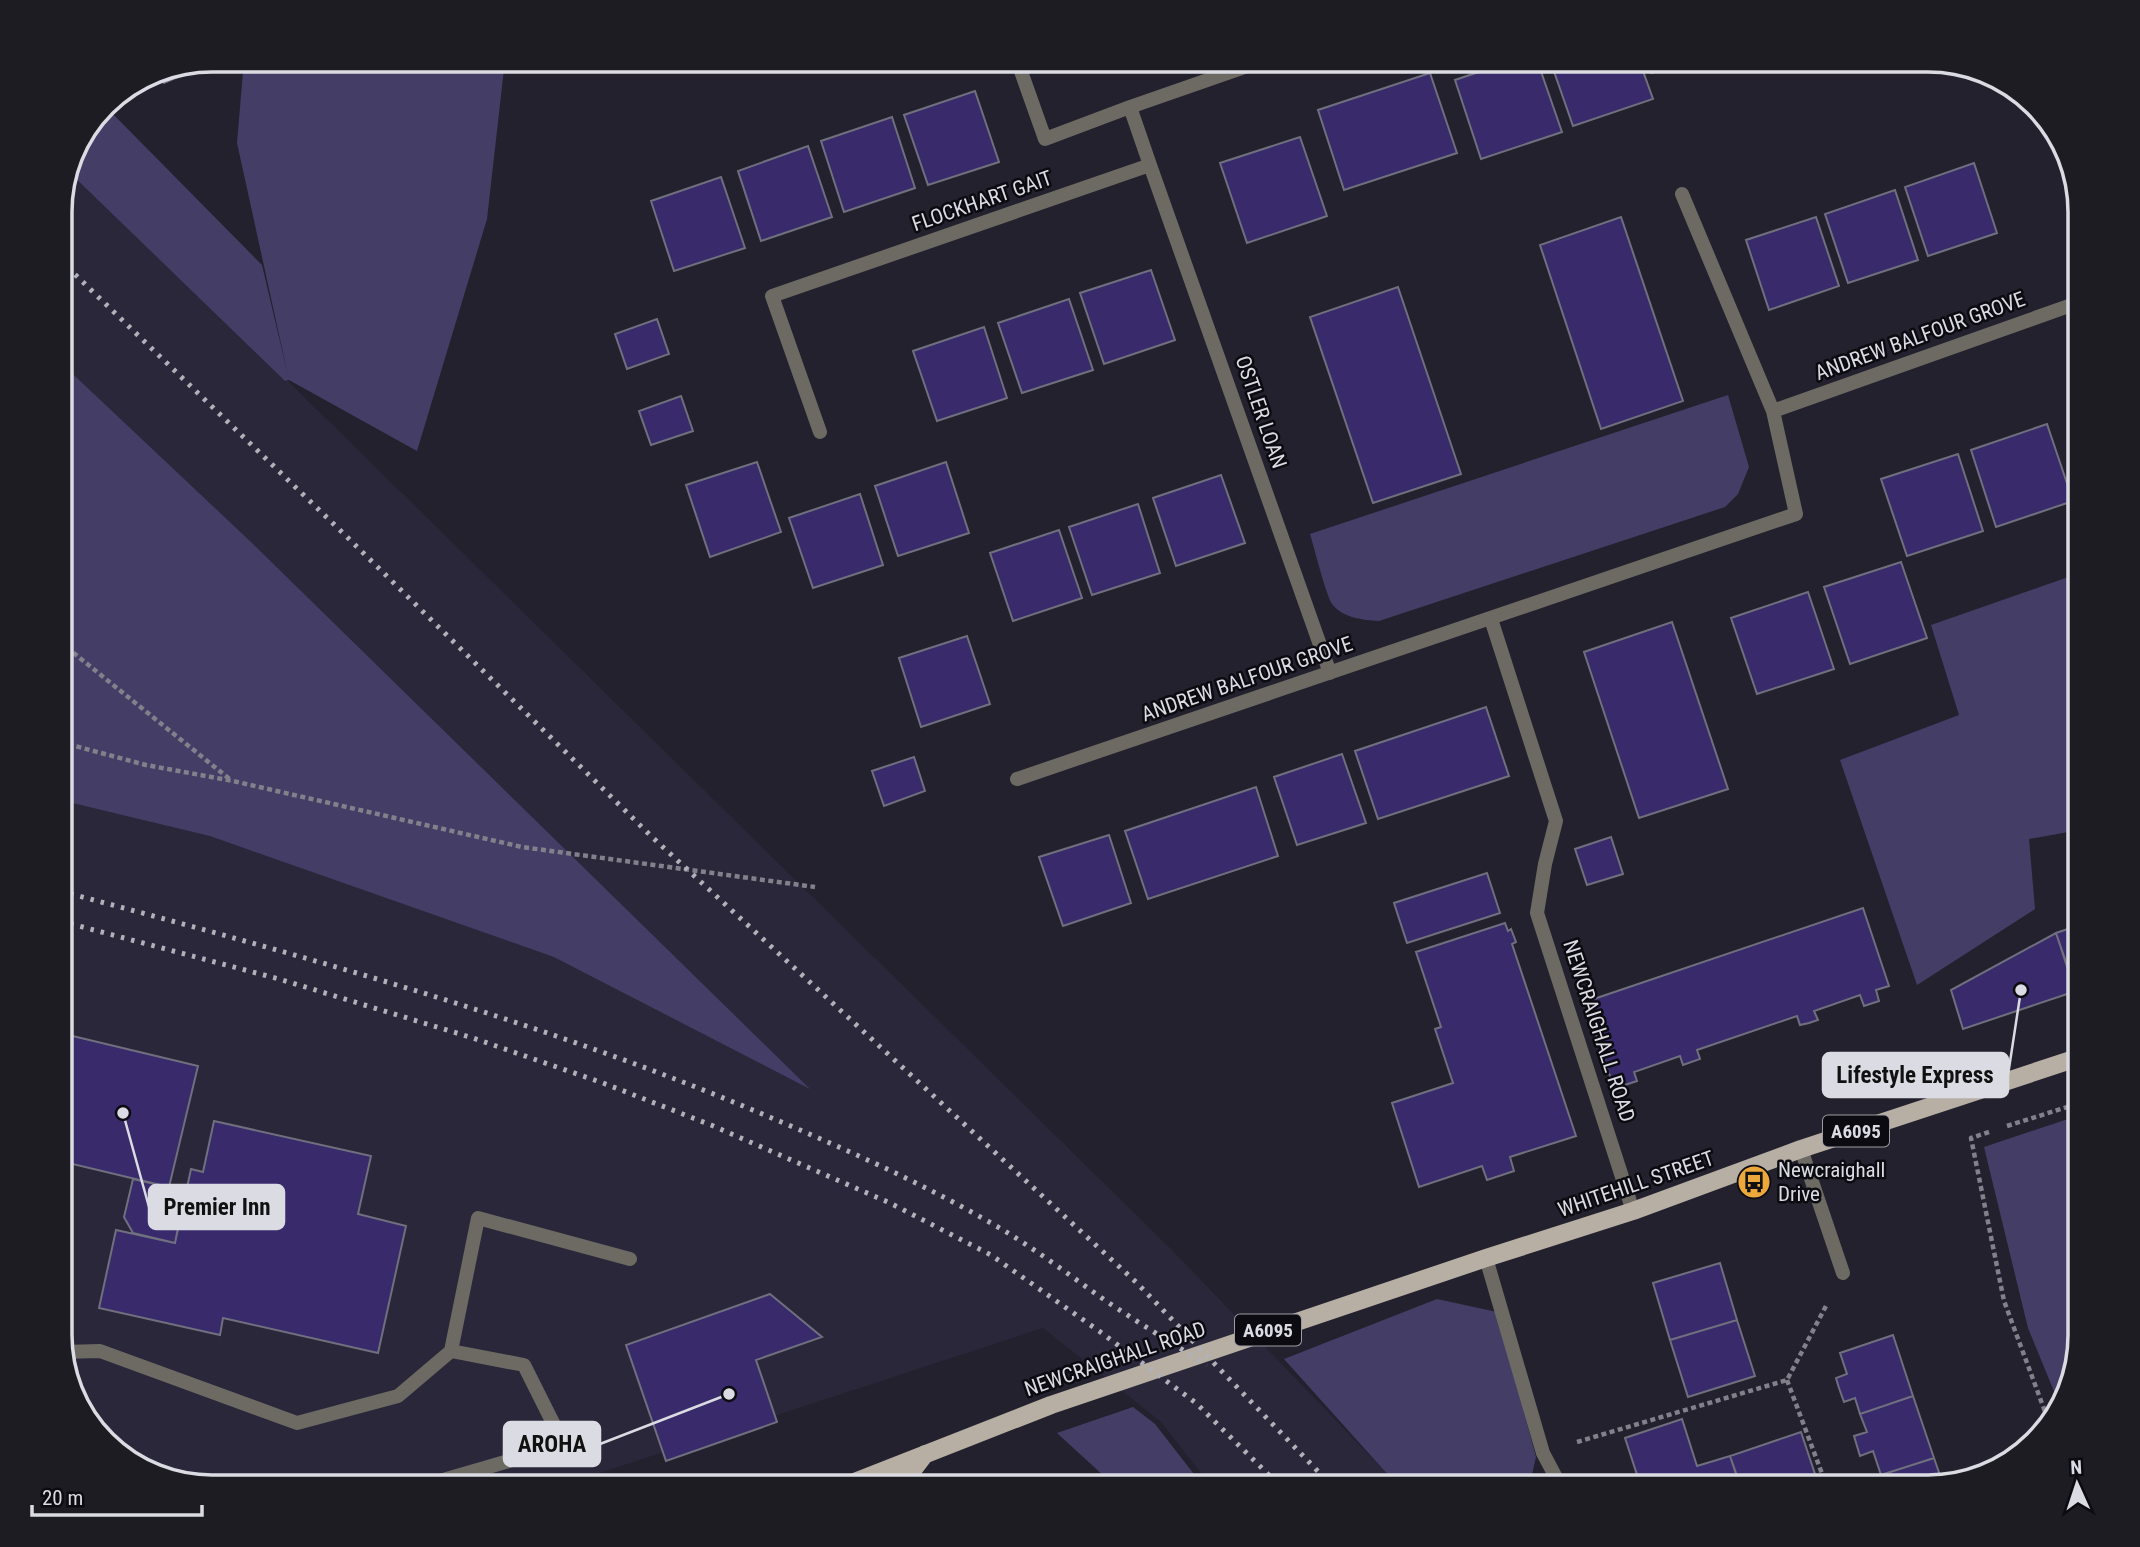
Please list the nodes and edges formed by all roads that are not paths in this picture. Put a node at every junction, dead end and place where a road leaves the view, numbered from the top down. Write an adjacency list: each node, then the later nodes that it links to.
1 (1021, 72): 3 (street)
2 (1231, 72): 3 (street)
3 (1130, 107): 4 (street)
4 (1150, 165): 8 (street, FLOCKHART GAIT); 10 (street, OSTLER LOAN)
5 (1682, 194): 7 (street, ANDREW BALFOUR GROVE)
6 (2068, 307): 7 (street, ANDREW BALFOUR GROVE)
7 (1773, 411): 9 (street, ANDREW BALFOUR GROVE)
8 (820, 432)
9 (1491, 618): 10 (street, ANDREW BALFOUR GROVE); 14 (street, NEWCRAIGHALL ROAD)
10 (1330, 673): 11 (street, ANDREW BALFOUR GROVE)
11 (1017, 779)
12 (2068, 1061): 13 (main road, WHITEHILL STREET / A6095)
13 (1801, 1149): 14 (main road, WHITEHILL STREET / A6095); 17 (street)
14 (1633, 1211): 15 (main road, WHITEHILL STREET / A6095)
15 (1486, 1258): 20 (main road, NEWCRAIGHALL ROAD / A6095); 24 (street)
16 (630, 1259): 18 (street)
17 (1843, 1273)
18 (451, 1351): 19 (street); 21 (street)
19 (73, 1352)
20 (925, 1454): 22 (main road, NEWCRAIGHALL ROAD / A6095); 23 (main road)
21 (463, 1475)
22 (874, 1475)
23 (910, 1475)
24 (1554, 1475)

